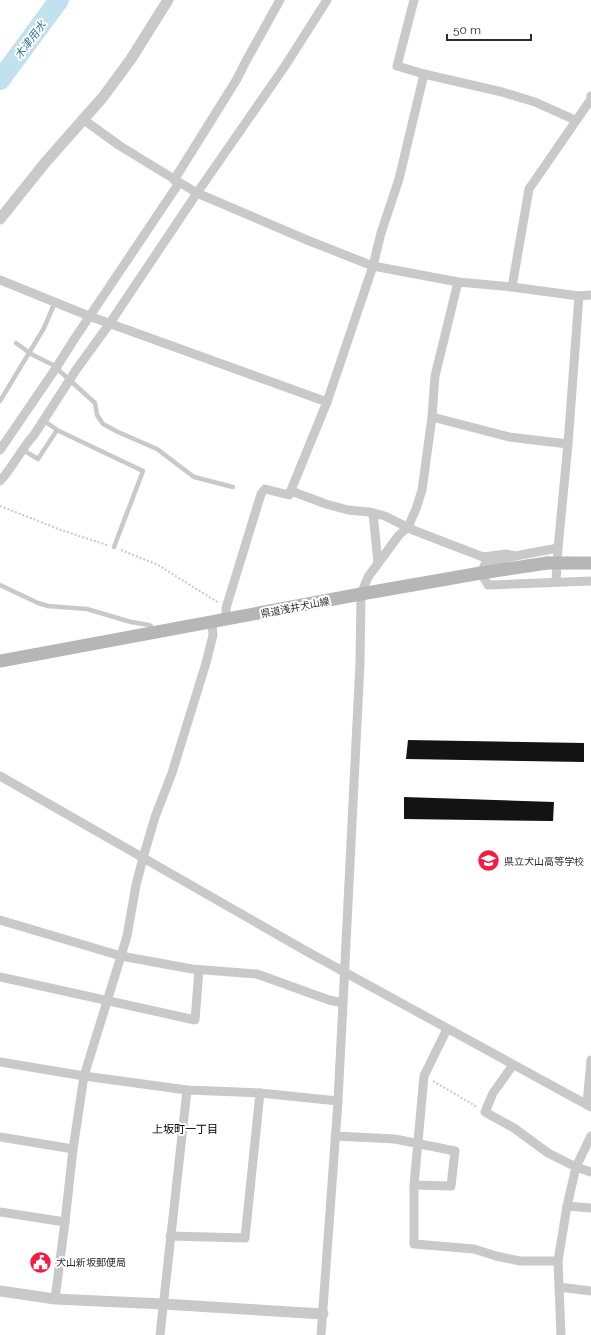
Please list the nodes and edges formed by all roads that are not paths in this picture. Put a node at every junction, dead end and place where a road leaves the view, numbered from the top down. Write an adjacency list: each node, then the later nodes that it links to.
1 (168, 0): 7 (street)
2 (280, 0): 9 (street)
3 (327, 0): 10 (street)
4 (414, 0): 5 (street)
5 (424, 74): 8 (street); 12 (street)
6 (591, 96): 8 (street)
7 (84, 120): 9 (street); 11 (street)
8 (575, 120): 15 (street)
9 (177, 181): 10 (street); 19 (street)
10 (197, 193): 12 (street); 20 (street)
11 (0, 219)
12 (373, 266): 14 (street); 26 (street)
13 (0, 280): 18 (street)
14 (458, 282): 15 (street); 27 (street)
15 (512, 287): 17 (street)
16 (591, 295): 17 (street)
17 (579, 296): 30 (street)
18 (55, 302): 19 (street); 22 (lane)
19 (89, 316): 20 (street); 23 (street)
20 (110, 323): 24 (street); 26 (street)
21 (16, 343): 22 (lane)
22 (30, 352): 23 (lane); 25 (lane)
23 (56, 368): 24 (lane); 31 (street)
24 (70, 380): 28 (street); 34 (lane)
25 (0, 400)
26 (326, 402): 35 (street)
27 (432, 417): 30 (street); 37 (street)
28 (44, 421): 29 (lane); 32 (street)
29 (57, 430): 32 (lane); 38 (lane)
30 (568, 444): 39 (street)
31 (0, 450)
32 (23, 450): 33 (street)
33 (0, 481)
34 (233, 487)
35 (291, 491): 36 (street); 48 (street)
36 (372, 513): 37 (street); 42 (street)
37 (408, 527): 40 (street); 42 (street)
38 (114, 547)
39 (558, 548): 40 (street); 45 (street)
40 (515, 556): 43 (street)
41 (591, 563): 43 (main road, 県道浅井犬山線, bridge)
42 (378, 564): 47 (street)
43 (481, 573): 45 (street); 47 (main road, 県道浅井犬山線)
44 (591, 581): 45 (street)
45 (556, 582)
46 (0, 585): 50 (lane)
47 (361, 594): 48 (main road, 県道浅井犬山線); 57 (street)
48 (226, 620): 49 (main road, 県道浅井犬山線)
49 (212, 623): 50 (main road, 県道浅井犬山線); 53 (street)
50 (152, 634): 51 (main road, 県道浅井犬山線)
51 (0, 662)
52 (0, 776): 53 (street)
53 (143, 858): 55 (street); 57 (street)
54 (0, 920): 55 (street)
55 (121, 956): 56 (street); 59 (street)
56 (198, 970): 59 (street); 60 (street)
57 (345, 972): 60 (street); 61 (street)
58 (0, 977): 59 (street)
59 (108, 1001): 65 (street)
60 (343, 1003): 68 (street)
61 (447, 1029): 64 (street); 73 (street)
62 (591, 1060): 69 (street)
63 (0, 1062): 65 (street)
64 (513, 1065): 69 (street); 75 (street)
65 (84, 1076): 66 (street); 74 (street)
66 (187, 1090): 67 (street); 82 (street)
67 (260, 1093): 68 (street); 82 (street)
68 (338, 1101): 70 (street)
69 (589, 1106)
70 (335, 1136): 73 (street); 89 (street)
71 (591, 1136): 75 (street)
72 (0, 1137): 74 (street)
73 (418, 1144): 77 (street); 77 (street)
74 (73, 1149): 81 (street)
75 (576, 1167): 76 (street); 78 (street)
76 (591, 1172)
77 (414, 1184): 83 (street)
78 (567, 1206): 79 (street); 83 (street)
79 (591, 1208)
80 (0, 1212): 81 (street)
81 (65, 1222): 87 (street)
82 (170, 1236): 88 (street)
83 (558, 1261): 84 (street)
84 (559, 1287): 86 (street); 92 (street)
85 (0, 1291): 87 (street)
86 (591, 1291)
87 (55, 1299): 88 (street)
88 (162, 1304): 89 (street); 90 (street)
89 (323, 1314): 91 (street)
90 (160, 1335)
91 (321, 1335)
92 (561, 1335)

